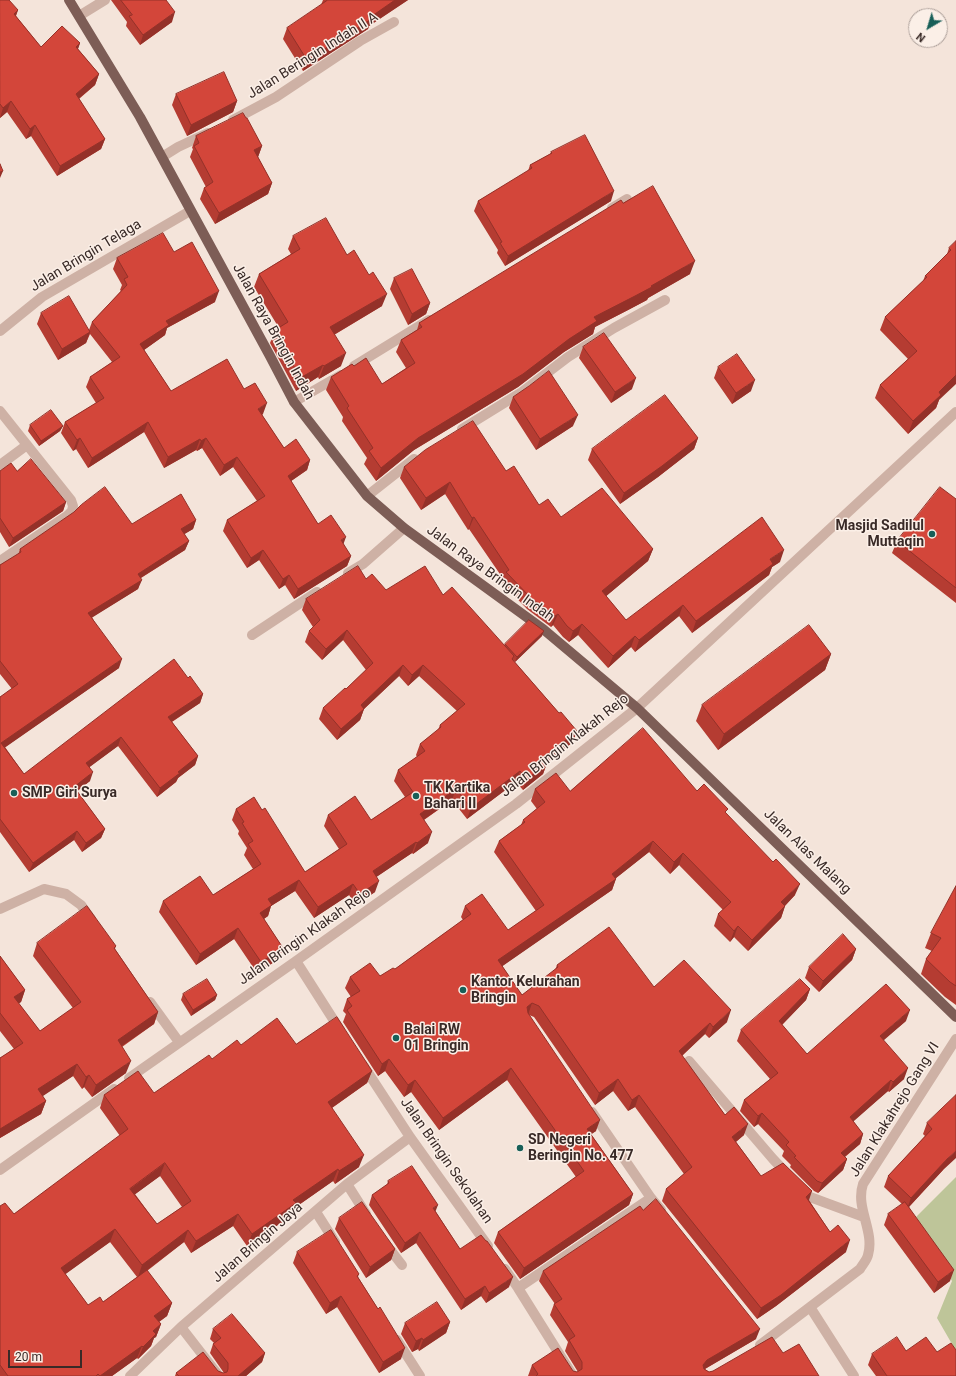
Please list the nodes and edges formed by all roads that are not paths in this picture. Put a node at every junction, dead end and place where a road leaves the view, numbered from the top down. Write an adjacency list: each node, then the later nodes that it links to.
1 (69, 0): 3 (main road, Jalan Raya Bringin Indah)
2 (105, 0): 3 (street)
3 (79, 16): 5 (main road, Jalan Raya Bringin Indah)
4 (394, 22): 5 (street, Jalan Beringin Indah II A)
5 (162, 157): 7 (main road, Jalan Raya Bringin Indah)
6 (627, 199): 8 (street)
7 (190, 211): 11 (street, Jalan Bringin Telaga); 12 (main road, Jalan Raya Bringin Indah)
8 (607, 212)
9 (665, 300): 15 (street)
10 (437, 316): 12 (street)
11 (0, 331)
12 (294, 402): 19 (main road, Jalan Raya Bringin Indah)
13 (0, 411): 16 (street)
14 (956, 412): 25 (street, Jalan Bringin Klakah Rejo)
15 (456, 432)
16 (27, 445): 18 (street); 21 (street)
17 (424, 452): 19 (street)
18 (0, 465)
19 (367, 496): 20 (main road, Jalan Raya Bringin Indah)
20 (404, 528): 22 (street); 25 (main road, Jalan Raya Bringin Indah)
21 (0, 561)
22 (338, 579)
23 (326, 586): 24 (street)
24 (252, 636)
25 (637, 708): 28 (street, Jalan Bringin Klakah Rejo); 30 (main road, Jalan Alas Malang)
26 (0, 909): 27 (street)
27 (95, 924)
28 (296, 961): 32 (street); 33 (street, Jalan Bringin Klakah Rejo)
29 (144, 993): 33 (street)
30 (956, 1017)
31 (956, 1039): 43 (street, Jalan Klakahrejo Gang VI)
32 (347, 1040)
33 (179, 1042): 38 (street, Jalan Bringin Klakah Rejo)
34 (359, 1059): 37 (street, Jalan Bringin Sekolahan)
35 (689, 1061): 43 (street)
36 (588, 1106): 40 (street)
37 (410, 1137): 39 (street, Jalan Bringin Jaya); 48 (street, Jalan Bringin Sekolahan)
38 (0, 1170)
39 (347, 1184): 41 (street, Jalan Bringin Jaya); 44 (street)
40 (651, 1198): 42 (street); 48 (street)
41 (316, 1212): 46 (street); 50 (street, Jalan Bringin Jaya)
42 (667, 1217)
43 (864, 1217): 49 (street, Jalan Klakahrejo Gang VI)
44 (372, 1224)
45 (381, 1236): 47 (street)
46 (341, 1251)
47 (402, 1265)
48 (518, 1288): 56 (street, Jalan Bringin Sekolahan)
49 (810, 1307): 52 (street, Jalan Klakahrejo Gang VI); 57 (street)
50 (181, 1327): 53 (street, Jalan Bringin Jaya); 54 (street)
51 (391, 1330): 55 (street)
52 (753, 1349)
53 (130, 1376)
54 (219, 1376)
55 (420, 1376)
56 (573, 1376)
57 (854, 1376)

